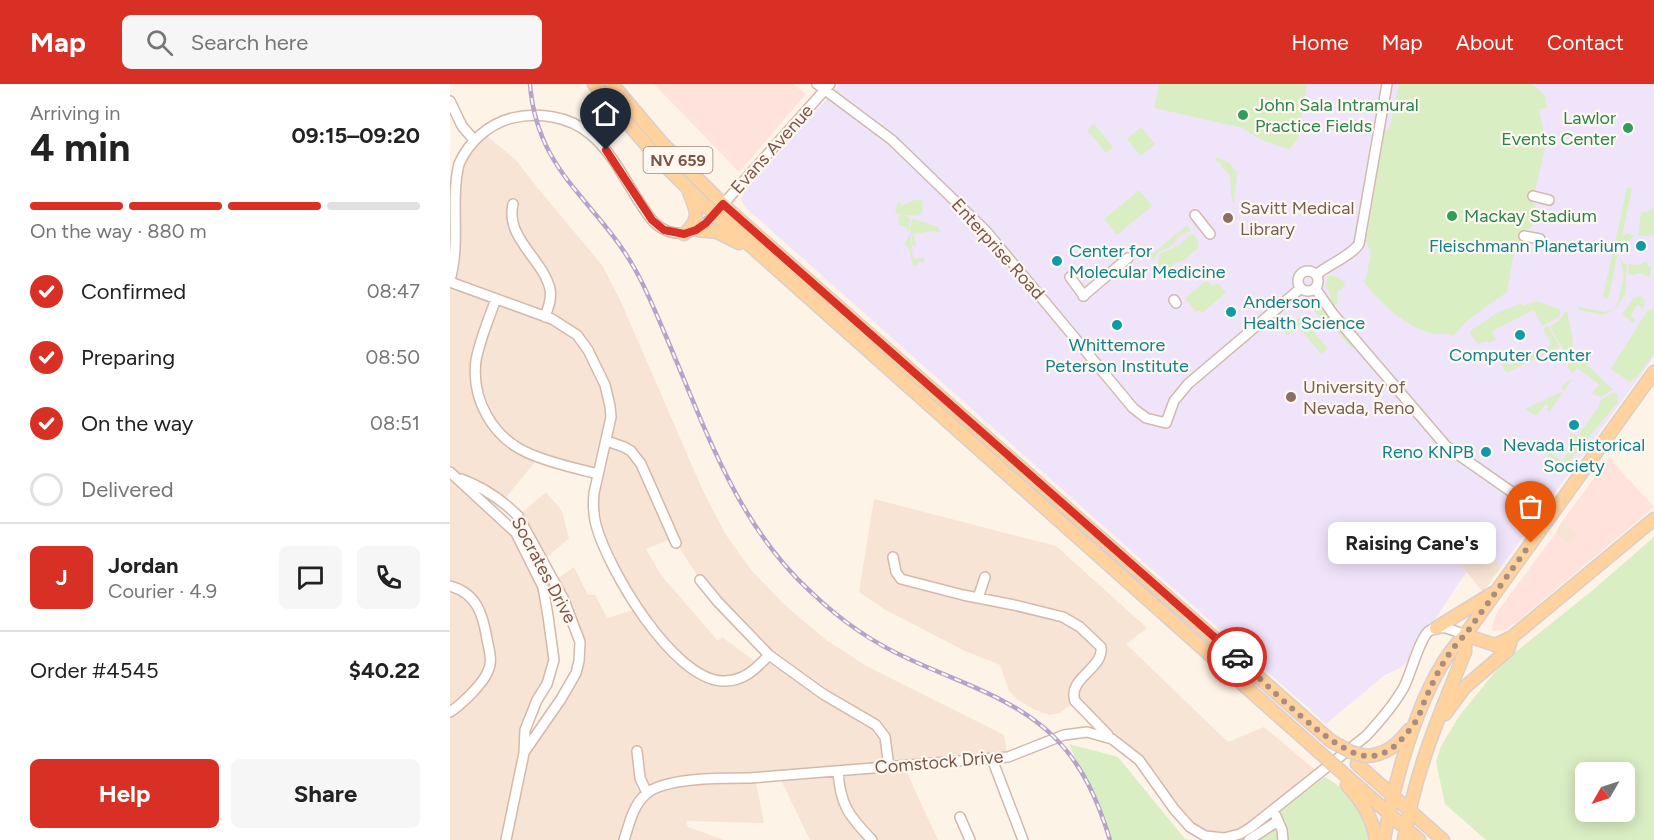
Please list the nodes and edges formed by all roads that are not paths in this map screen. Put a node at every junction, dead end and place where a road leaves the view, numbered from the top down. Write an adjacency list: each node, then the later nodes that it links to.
1 (594, 84): 7 (main road, NV 659)
2 (612, 84): 11 (main road, NV 659)
3 (1387, 84): 19 (street)
4 (824, 86): 11 (street, Evans Avenue); 22 (street, Enterprise Road)
5 (450, 101): 6 (street)
6 (474, 140): 13 (street); 21 (street)
7 (687, 188): 11 (main road, NV 659); 13 (main road)
8 (1533, 196): 9 (street)
9 (1549, 200)
10 (513, 204): 25 (street)
11 (719, 209): 13 (street); 17 (main road, NV 659); 50 (main road, NV 659, bridge)
12 (1195, 215): 14 (street)
13 (690, 232): 17 (main road)
14 (1210, 234)
15 (1524, 236): 16 (street)
16 (1540, 239)
17 (763, 257): 53 (main road, NV 659, bridge)
18 (1128, 258): 20 (street)
19 (1316, 275): 22 (street); 23 (street)
20 (1070, 277)
21 (450, 281): 24 (street)
22 (1301, 288): 23 (street)
23 (1315, 288): 30 (street)
24 (496, 298): 25 (street); 28 (street)
25 (545, 317): 27 (street)
26 (1654, 372): 30 (main road)
27 (607, 441): 28 (street); 32 (street)
28 (598, 474): 42 (street)
29 (452, 478): 48 (street, Socrates Drive); 48 (street, Socrates Drive)
30 (1549, 518): 37 (main road)
31 (1654, 519): 41 (main road)
32 (676, 543)
33 (893, 557): 38 (street)
34 (985, 577): 38 (street)
35 (700, 580): 42 (street)
36 (450, 586): 43 (street)
37 (1496, 591): 39 (main road); 40 (main road)
38 (978, 598): 46 (street)
39 (1436, 628): 40 (street); 56 (street, Comstock Drive)
40 (1465, 635): 41 (main road); 44 (main road); 45 (main road)
41 (1512, 637): 45 (main road)
42 (769, 655): 51 (street)
43 (450, 712)
44 (1417, 719): 50 (main road); 55 (main road)
45 (1434, 730): 57 (main road)
46 (1112, 739): 49 (street, Comstock Drive); 56 (street, Comstock Drive)
47 (637, 751): 54 (street)
48 (524, 753): 62 (street, Socrates Drive)
49 (992, 759): 51 (street, Comstock Drive); 66 (street)
50 (1361, 760): 55 (main road, NV 659)
51 (889, 767): 52 (street, Comstock Drive)
52 (838, 771): 54 (street, Comstock Drive); 64 (street)
53 (1342, 776): 58 (main road, NV 659); 69 (main road)
54 (647, 793): 63 (street)
55 (1393, 796): 57 (main road, NV 659); 58 (main road)
56 (1274, 809): 60 (street)
57 (1409, 811): 61 (main road); 72 (main road, NV 659)
58 (1389, 814): 61 (main road, NV 659); 70 (main road)
59 (960, 818): 65 (street)
60 (1278, 821): 67 (street); 68 (street)
61 (1405, 834): 71 (main road, NV 659)
62 (506, 840)
63 (624, 840)
64 (872, 840)
65 (970, 840)
66 (1023, 840)
67 (1249, 840)
68 (1283, 840)
69 (1376, 840)
70 (1384, 840)
71 (1419, 840)
72 (1443, 840)

